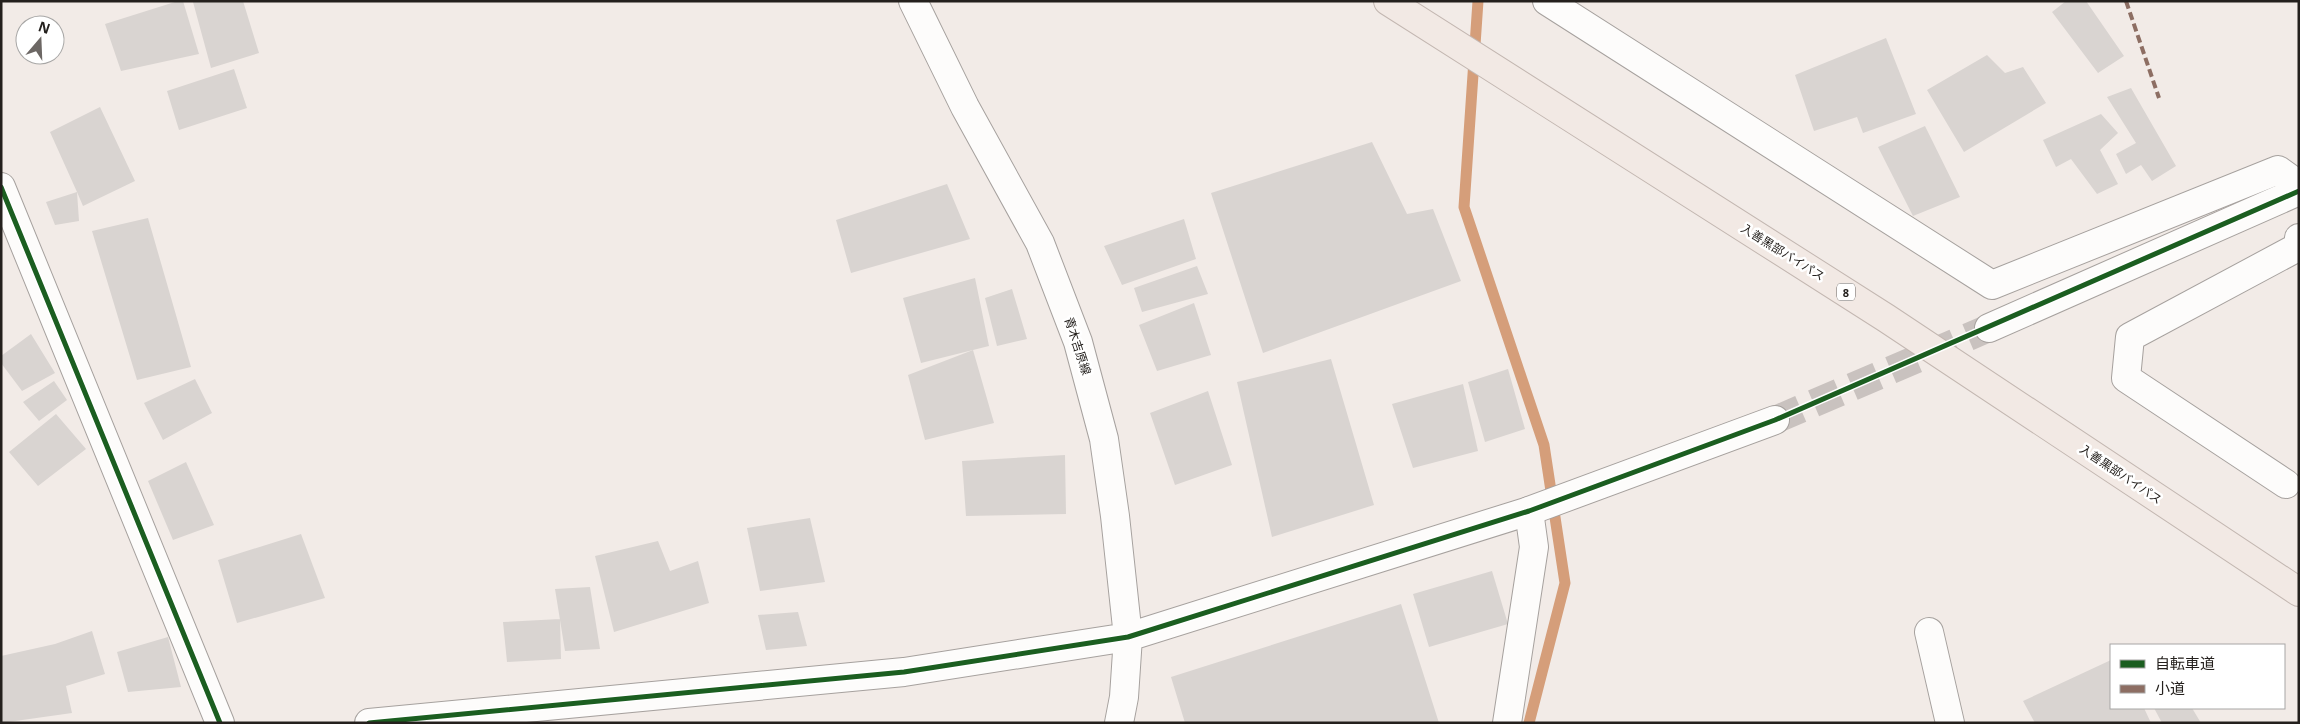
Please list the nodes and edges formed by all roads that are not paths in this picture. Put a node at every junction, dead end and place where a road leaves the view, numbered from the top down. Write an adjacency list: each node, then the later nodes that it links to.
1 (913, 1): 14 (street, 青木吉原線)
2 (1388, 1): 12 (highway, 入善黒部バイパス / 8)
3 (1547, 1): 4 (street)
4 (2299, 185)
5 (1, 187): 15 (street)
6 (2299, 191): 8 (street)
7 (2299, 238): 10 (street)
8 (1989, 328)
9 (1775, 420): 11 (street)
10 (2286, 484)
11 (1528, 511): 14 (street); 18 (street)
12 (2299, 592)
13 (1929, 632): 19 (street)
14 (1128, 637): 16 (street); 17 (street, 青木吉原線)
15 (220, 723)
16 (369, 723)
17 (1119, 723)
18 (1507, 723)
19 (1950, 723)

